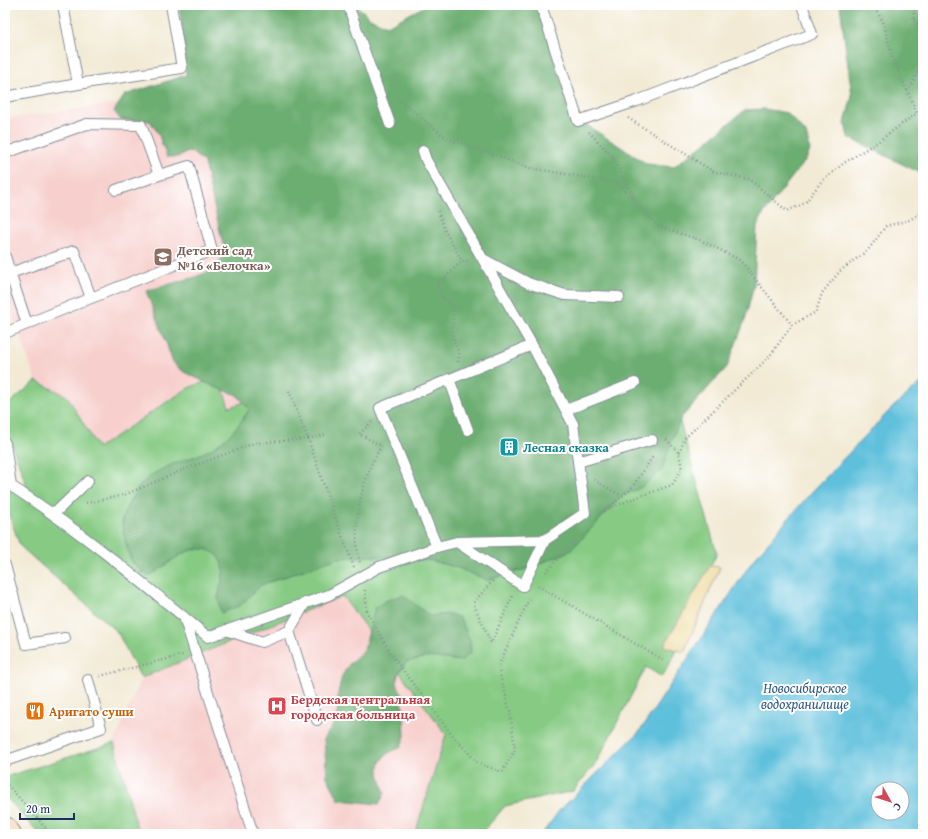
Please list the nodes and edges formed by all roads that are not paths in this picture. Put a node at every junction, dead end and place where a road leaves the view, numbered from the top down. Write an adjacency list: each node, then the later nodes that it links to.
1 (63, 5): 6 (lane)
2 (171, 5): 6 (lane)
3 (348, 5): 8 (lane)
4 (541, 5): 5 (lane)
5 (802, 5)
6 (78, 84): 7 (lane)
7 (5, 96)
8 (390, 124)
9 (423, 151): 14 (lane)
10 (5, 153): 11 (lane)
11 (159, 175): 12 (lane); 17 (lane)
12 (116, 190)
13 (5, 256): 15 (lane)
14 (483, 259): 16 (lane); 20 (lane)
15 (10, 273): 17 (lane); 18 (lane)
16 (619, 297)
17 (91, 298): 18 (lane)
18 (27, 324): 19 (lane)
19 (5, 333)
20 (532, 345): 21 (lane); 23 (lane)
21 (453, 377): 24 (lane); 33 (lane)
22 (635, 384): 23 (lane)
23 (566, 410): 27 (lane)
24 (468, 430)
25 (5, 443): 29 (lane)
26 (656, 443): 27 (lane)
27 (579, 467): 31 (lane)
28 (88, 481): 30 (lane)
29 (8, 486): 30 (lane)
30 (55, 511): 36 (lane)
31 (545, 540): 32 (lane); 32 (lane)
32 (457, 542): 33 (lane)
33 (437, 547): 35 (lane)
34 (5, 565): 39 (lane)
35 (305, 603): 37 (lane); 38 (lane)
36 (183, 616): 37 (lane); 45 (lane)
37 (226, 630): 38 (lane)
38 (289, 631): 41 (lane)
39 (65, 638)
40 (88, 680): 42 (lane)
41 (317, 720)
42 (5, 761)
43 (5, 828): 44 (street)
44 (10, 834)
45 (253, 834)

